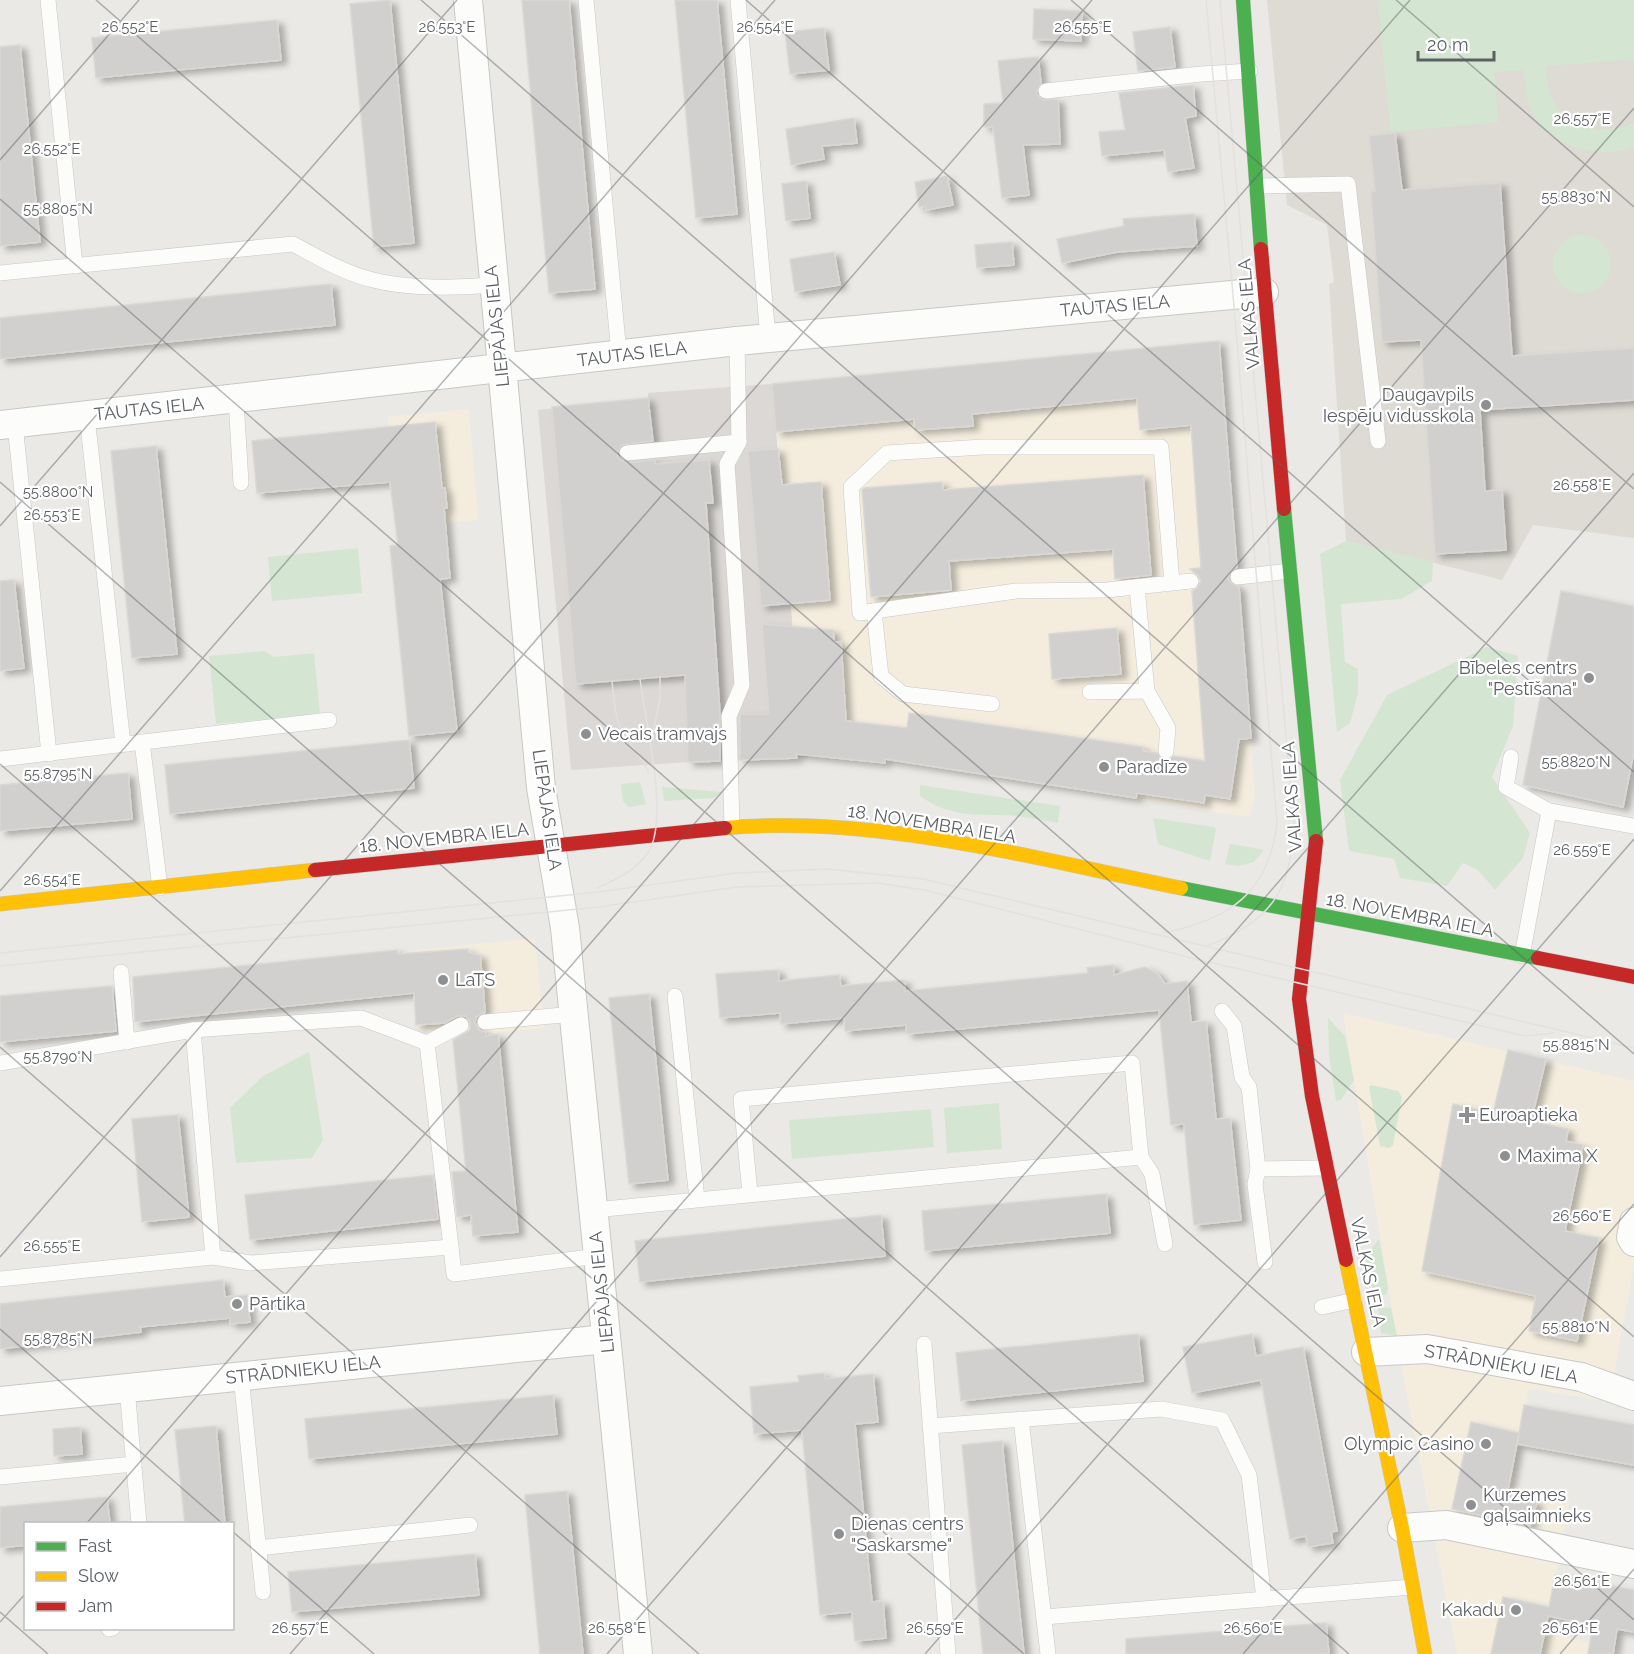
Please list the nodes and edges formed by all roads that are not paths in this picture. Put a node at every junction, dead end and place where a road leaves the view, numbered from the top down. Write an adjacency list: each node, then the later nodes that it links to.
1 (48, 0): 9 (lane)
2 (468, 0): 11 (street, LIEPĀJAS IELA)
3 (586, 0): 15 (lane)
4 (738, 0): 13 (lane)
5 (1243, 0): 6 (street, VALKAS IELA)
6 (1250, 71): 7 (lane); 8 (street, VALKAS IELA)
7 (1046, 91)
8 (1256, 186): 12 (street, VALKAS IELA); 20 (lane)
9 (75, 266): 10 (lane); 11 (lane)
10 (0, 273)
11 (492, 285): 16 (street, LIEPĀJAS IELA)
12 (1264, 292): 13 (street, TAUTAS IELA); 24 (street, VALKAS IELA)
13 (768, 338): 14 (street, TAUTAS IELA)
14 (737, 341): 15 (street, TAUTAS IELA); 21 (lane)
15 (619, 354): 16 (street, TAUTAS IELA)
16 (501, 370): 17 (street, TAUTAS IELA); 43 (street, LIEPĀJAS IELA)
17 (236, 400): 18 (street, TAUTAS IELA); 23 (lane)
18 (87, 416): 19 (street, TAUTAS IELA); 35 (lane)
19 (8, 425): 37 (lane)
20 (1378, 441)
21 (739, 442): 22 (lane); 42 (lane)
22 (627, 453)
23 (241, 483)
24 (1290, 571): 25 (lane); 46 (street, VALKAS IELA)
25 (1238, 577)
26 (1191, 581): 27 (lane)
27 (1172, 583): 28 (lane); 29 (lane)
28 (1137, 587): 29 (lane); 30 (lane)
29 (874, 611): 32 (lane)
30 (1147, 691): 31 (lane); 36 (lane)
31 (1090, 692)
32 (992, 704)
33 (329, 720): 34 (lane)
34 (142, 742): 35 (lane); 44 (lane)
35 (123, 744): 37 (lane)
36 (1166, 751)
37 (49, 754): 39 (lane)
38 (1511, 757): 40 (lane)
39 (0, 759)
40 (1549, 811): 41 (lane); 47 (lane)
41 (1634, 826)
42 (732, 827): 43 (street, 18. NOVEMBRA IELA); 46 (street, 18. NOVEMBRA IELA)
43 (550, 844): 44 (street, 18. NOVEMBRA IELA); 52 (street, LIEPĀJAS IELA)
44 (160, 888): 45 (street, 18. NOVEMBRA IELA)
45 (0, 904)
46 (1309, 914): 47 (street, 18. NOVEMBRA IELA); 61 (street, VALKAS IELA)
47 (1522, 956): 49 (street, 18. NOVEMBRA IELA)
48 (121, 972): 56 (lane)
49 (1634, 977)
50 (675, 996): 63 (lane)
51 (1222, 1011): 60 (lane)
52 (574, 1014): 53 (lane); 64 (street, LIEPĀJAS IELA)
53 (485, 1022)
54 (461, 1025): 57 (lane)
55 (193, 1030): 56 (lane); 57 (lane); 68 (lane)
56 (127, 1042): 58 (lane)
57 (427, 1043): 66 (lane)
58 (0, 1063)
59 (1140, 1157): 62 (lane); 62 (lane); 65 (lane)
60 (1258, 1168): 61 (lane); 69 (lane)
61 (1328, 1168): 71 (street, VALKAS IELA)
62 (750, 1194): 63 (lane)
63 (697, 1199): 64 (lane)
64 (594, 1210): 67 (street, LIEPĀJAS IELA)
65 (1165, 1244)
66 (451, 1247): 67 (lane); 68 (lane)
67 (598, 1256): 73 (street, LIEPĀJAS IELA)
68 (213, 1257): 70 (lane)
69 (1265, 1262)
70 (0, 1279)
71 (1355, 1300): 72 (lane); 75 (street, VALKAS IELA)
72 (1322, 1307)
73 (606, 1339): 76 (street, STRĀDNIEKU IELA); 93 (street, LIEPĀJAS IELA)
74 (924, 1344): 81 (lane)
75 (1366, 1352): 78 (street, STRĀDNIEKU IELA); 86 (street, VALKAS IELA)
76 (241, 1376): 77 (street, STRĀDNIEKU IELA); 87 (lane)
77 (127, 1388): 79 (street, STRĀDNIEKU IELA); 82 (lane)
78 (1634, 1396)
79 (0, 1401)
80 (1021, 1419): 81 (lane); 91 (lane); 92 (lane)
81 (930, 1426): 94 (lane)
82 (134, 1464): 83 (lane); 84 (lane)
83 (0, 1477)
84 (139, 1522)
85 (470, 1525): 87 (lane)
86 (1402, 1528): 88 (street); 89 (street, VALKAS IELA)
87 (258, 1548): 90 (lane)
88 (1634, 1564)
89 (1412, 1587): 91 (lane); 96 (street, VALKAS IELA)
90 (263, 1592)
91 (1264, 1599): 92 (lane)
92 (1044, 1617): 95 (lane)
93 (638, 1654)
94 (948, 1654)
95 (1048, 1654)
96 (1425, 1654)

